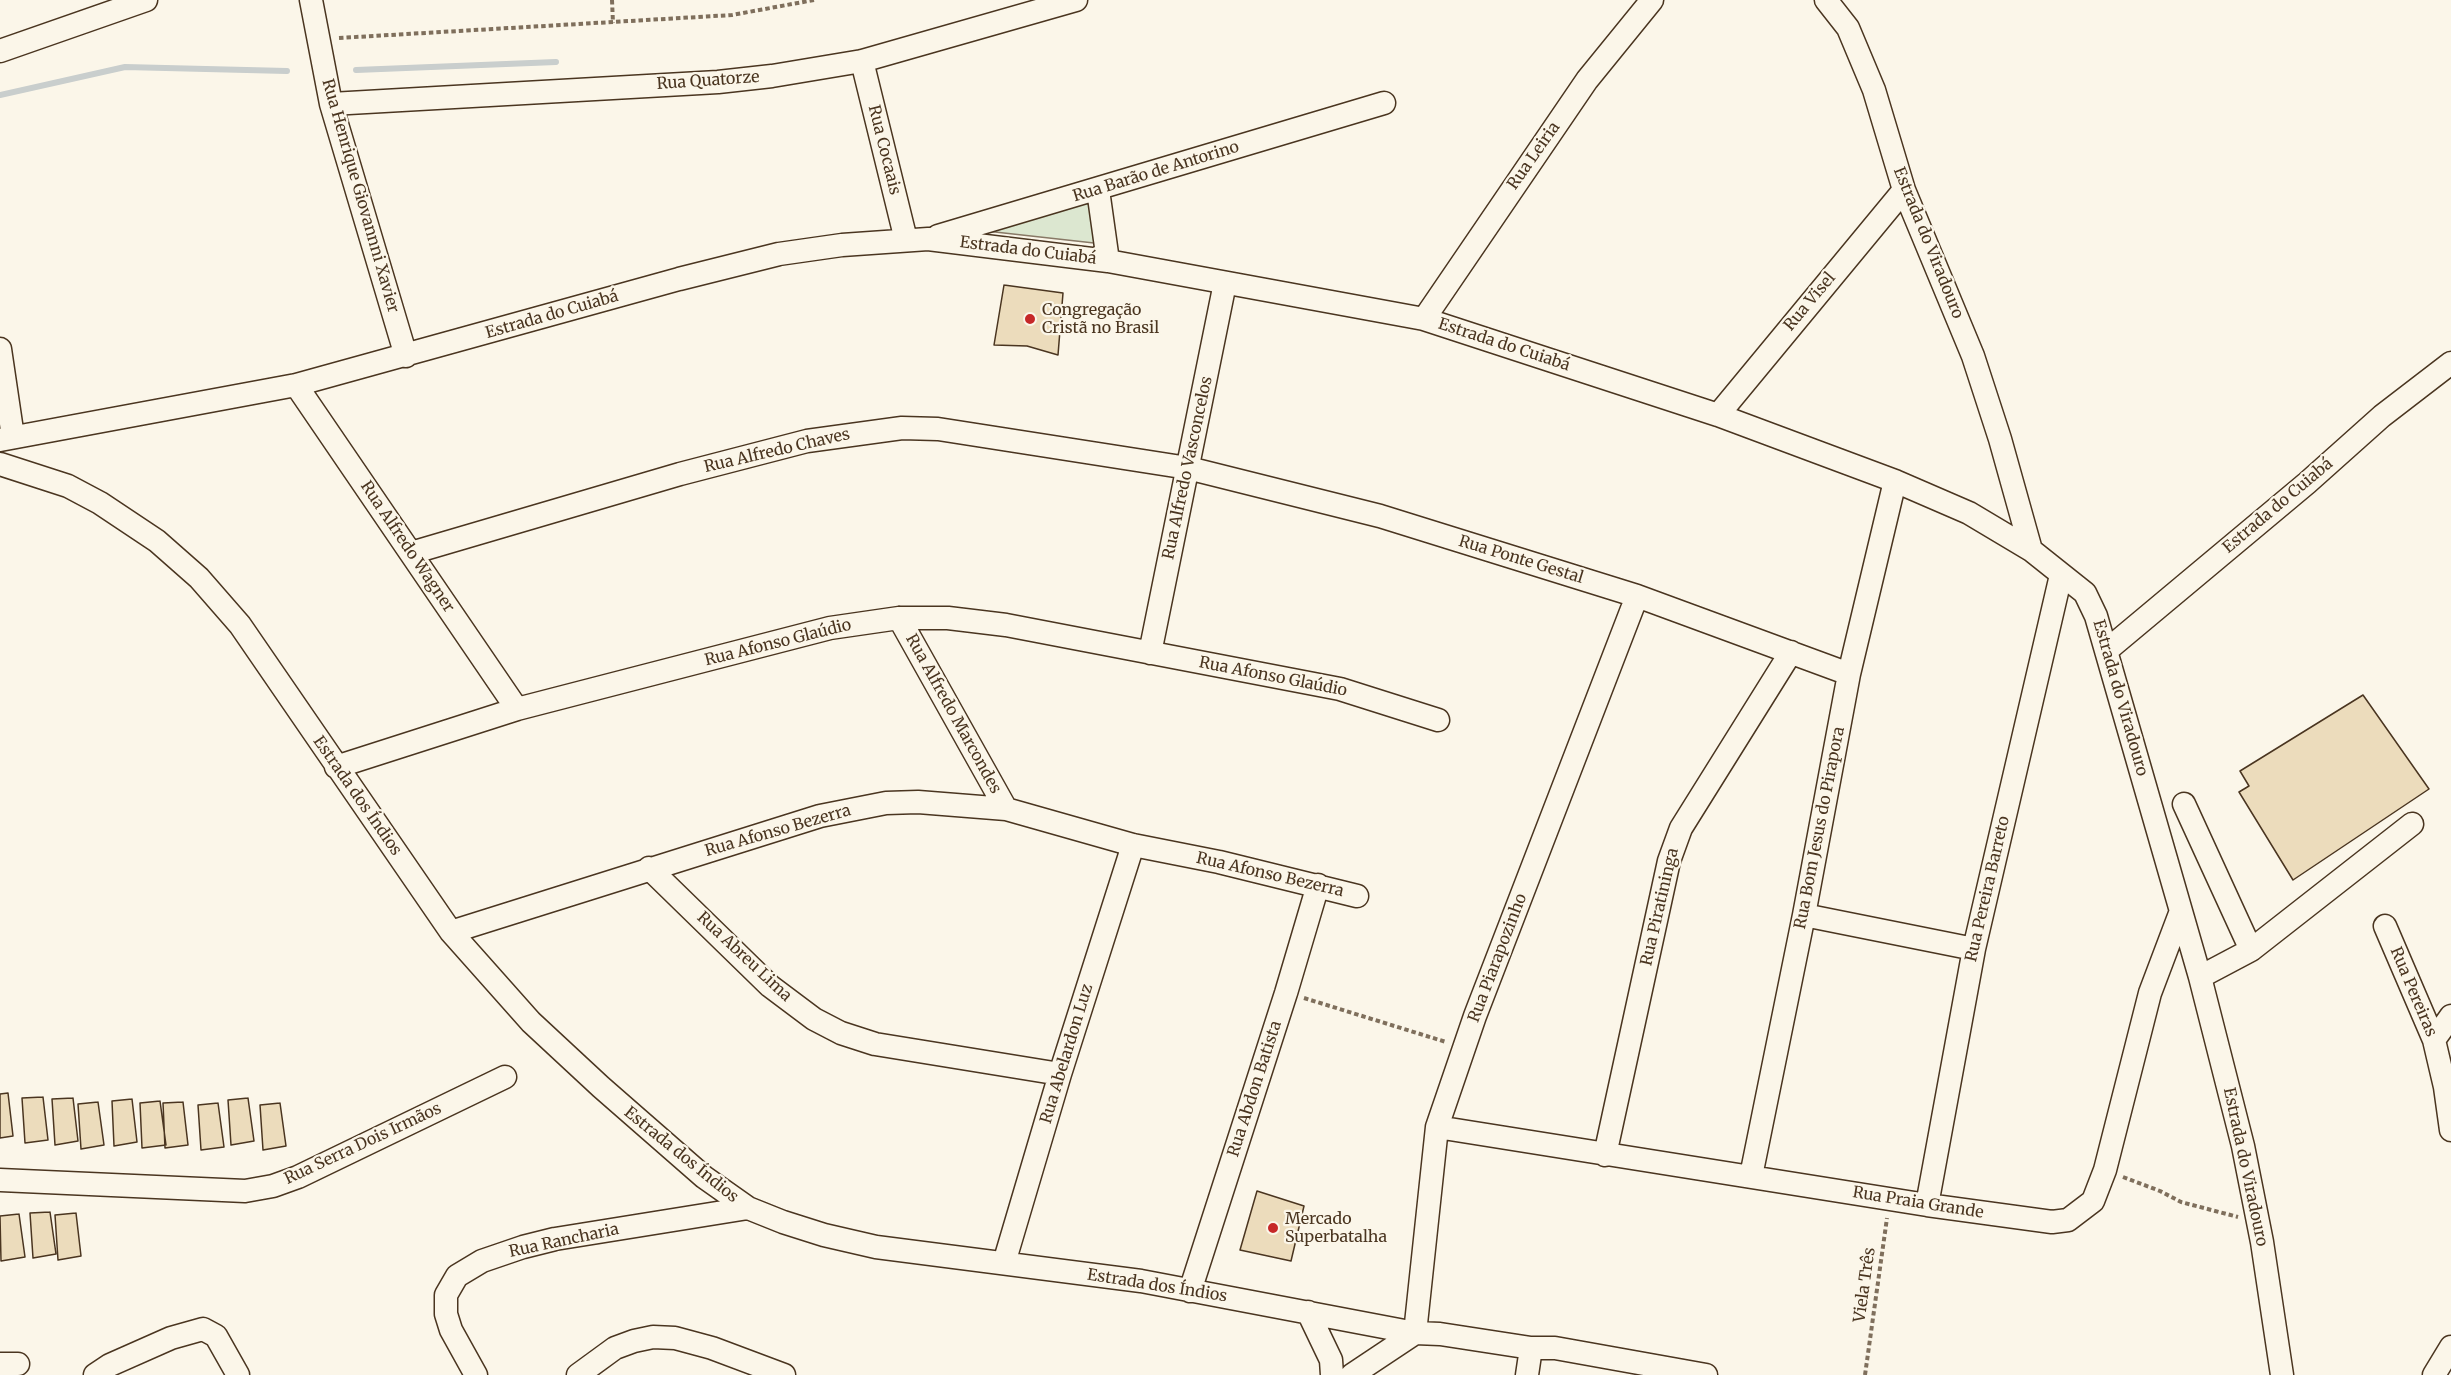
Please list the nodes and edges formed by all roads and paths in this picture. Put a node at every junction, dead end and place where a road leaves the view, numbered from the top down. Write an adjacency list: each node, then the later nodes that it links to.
1 (146, 0): 10 (street)
2 (311, 0): 9 (street, Rua Henrique Giovannni Xavier)
3 (612, 0): 8 (path)
4 (814, 0): 8 (path)
5 (1076, 0): 11 (street, Rua Quatorze)
6 (1652, 0): 19 (street, Rua Leiria)
7 (1826, 0): 15 (street, Estrada do Viradouro)
8 (613, 24): 9 (path)
9 (318, 39): 13 (street, Rua Henrique Giovannni Xavier)
10 (0, 51)
11 (862, 61): 13 (street, Rua Quatorze); 16 (street, Rua Cocaais)
12 (1384, 103): 14 (street, Rua Barão de Antorino)
13 (331, 104): 21 (street, Rua Henrique Giovannni Xavier)
14 (1098, 190): 16 (street, Rua Barão de Antorino); 17 (street)
15 (1904, 190): 24 (street, Rua Visel); 29 (street, Estrada do Viradouro)
16 (917, 240): 17 (street, Estrada do Cuiabá); 21 (street, Estrada do Cuiabá)
17 (1108, 261): 18 (street, Estrada do Cuiabá)
18 (1225, 283): 19 (street, Estrada do Cuiabá); 27 (street, Rua Alfredo Vasconcelos)
19 (1424, 319): 24 (street, Estrada do Cuiabá)
20 (0, 349): 25 (street)
21 (406, 356): 23 (street, Estrada do Cuiabá)
22 (2451, 363): 34 (street, Estrada do Cuiabá)
23 (296, 386): 25 (street, Estrada do Cuiabá); 30 (street, Rua Alfredo Wagner)
24 (1718, 415): 28 (street, Estrada do Cuiabá)
25 (6, 439)
26 (0, 464): 40 (street, Estrada dos Índios)
27 (1188, 468): 30 (street, Rua Alfredo Chaves); 32 (street, Rua Ponte Gestal); 35 (street, Rua Alfredo Vasconcelos)
28 (1894, 480): 29 (street, Estrada do Cuiabá); 37 (street, Rua Bom Jesus do Pirapora)
29 (2031, 550): 31 (street, Estrada do Viradouro)
30 (411, 553): 38 (street, Rua Alfredo Wagner)
31 (2061, 576): 34 (street, Estrada do Viradouro); 52 (street, Rua Pereira Barreto)
32 (1637, 597): 36 (street, Rua Ponte Gestal); 58 (street, Rua Piarapozinho)
33 (899, 618): 35 (street, Rua Afonso Glaúdio); 38 (street, Rua Afonso Glaúdio); 42 (street, Rua Alfredo Marcondes)
34 (2106, 651): 48 (street, Estrada do Viradouro)
35 (1150, 652): 39 (street, Rua Afonso Glaúdio)
36 (1791, 652): 37 (street, Rua Ponte Gestal); 63 (street, Rua Piratininga)
37 (1849, 674): 49 (street, Rua Bom Jesus do Pirapora)
38 (517, 709): 40 (street, Rua Afonso Glaúdio)
39 (1438, 720)
40 (336, 767): 51 (street, Estrada dos Índios)
41 (2184, 804): 53 (street)
42 (1006, 810): 44 (street, Rua Afonso Bezerra); 45 (street, Rua Afonso Bezerra)
43 (2412, 824): 53 (street)
44 (1133, 845): 46 (street, Rua Afonso Bezerra); 59 (street, Rua Abelardon Luz)
45 (649, 868): 51 (street, Rua Afonso Bezerra); 59 (street, Rua Abreu Lima)
46 (1318, 885): 47 (street, Rua Afonso Bezerra); 55 (street, Rua Abdon Batista)
47 (1357, 896)
48 (2181, 911): 54 (street, Estrada do Viradouro); 64 (street, Rua Praia Grande)
49 (1804, 915): 52 (street); 65 (street, Rua Bom Jesus do Pirapora)
50 (2385, 926): 57 (street, Rua Pereiras)
51 (451, 932): 69 (street, Estrada dos Índios)
52 (1974, 949): 68 (street, Rua Pereira Barreto)
53 (2251, 950): 54 (street)
54 (2200, 977): 70 (street, Estrada do Viradouro)
55 (1286, 993): 58 (path); 72 (street, Rua Abdon Batista)
56 (2451, 1016): 57 (street)
57 (2434, 1040): 62 (street, Rua Pereiras)
58 (1464, 1047): 61 (street, Rua Piarapozinho)
59 (1060, 1074): 71 (street, Rua Abelardon Luz)
60 (505, 1077): 66 (street, Rua Serra Dois Irmãos)
61 (1437, 1127): 63 (street, Rua Praia Grande); 74 (street, Rua Piarapozinho)
62 (2451, 1130)
63 (1605, 1155): 65 (street, Rua Praia Grande)
64 (2105, 1170): 68 (street, Rua Praia Grande); 70 (path)
65 (1752, 1176): 67 (street, Rua Praia Grande)
66 (0, 1180)
67 (1890, 1198): 68 (street, Rua Praia Grande); 86 (path, Viela Três)
68 (1927, 1205)
69 (748, 1208): 71 (street, Estrada dos Índios); 79 (street, Rua Rancharia)
70 (2258, 1224): 87 (street, Estrada do Viradouro)
71 (1004, 1263): 72 (street, Estrada dos Índios)
72 (1190, 1291): 73 (street, Estrada dos Índios)
73 (1308, 1312): 74 (street, Estrada dos Índios); 82 (street)
74 (1415, 1333): 76 (street, Estrada dos Índios); 83 (street)
75 (2451, 1347): 88 (street)
76 (1531, 1348): 84 (street); 85 (street, Estrada dos Índios)
77 (95, 1375): 78 (street)
78 (238, 1375)
79 (476, 1375)
80 (578, 1375): 81 (street)
81 (784, 1375)
82 (1332, 1375)
83 (1352, 1375)
84 (1527, 1375)
85 (1706, 1375)
86 (1865, 1375)
87 (2282, 1375)
88 (2434, 1375)

